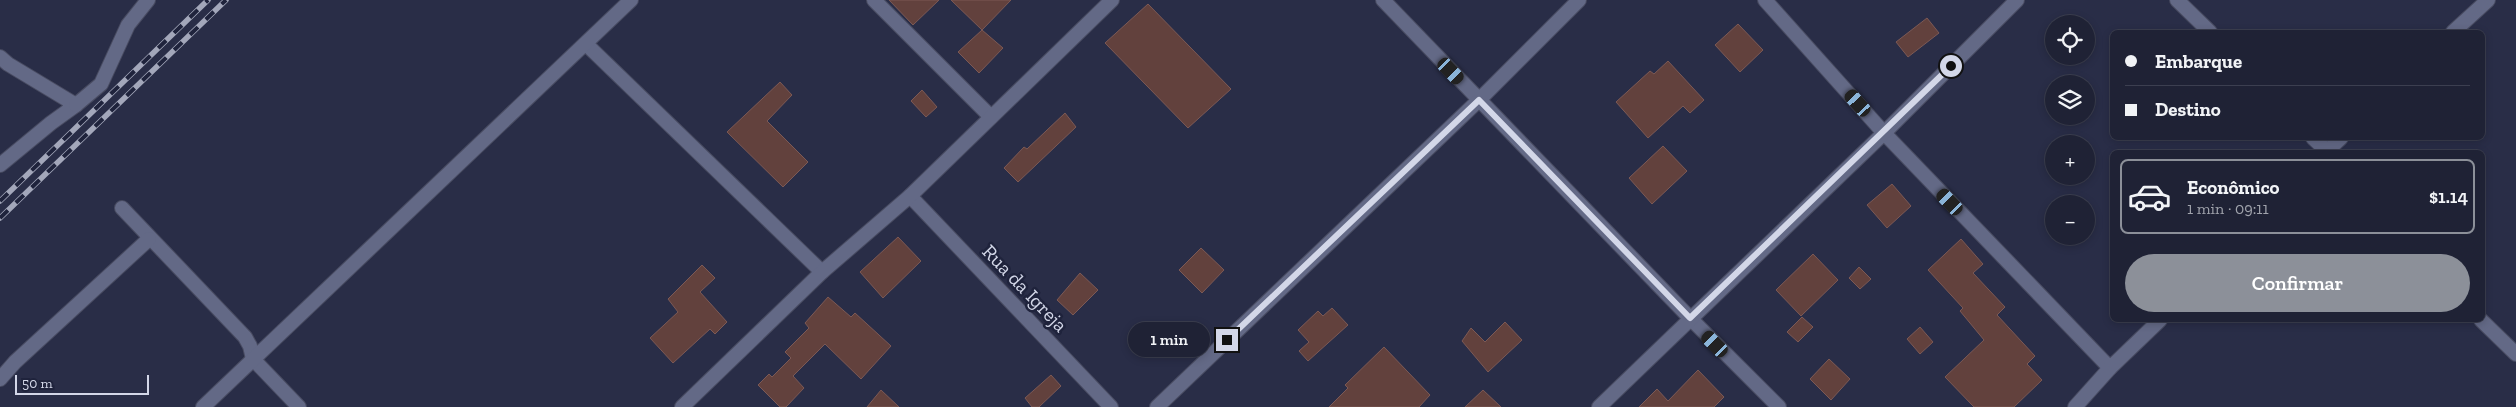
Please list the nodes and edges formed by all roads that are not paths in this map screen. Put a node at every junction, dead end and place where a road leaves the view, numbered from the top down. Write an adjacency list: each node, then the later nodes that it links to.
1 (148, 0): 16 (street)
2 (631, 0): 13 (street)
3 (874, 0): 17 (street)
4 (1112, 0): 17 (street)
5 (1383, 0): 15 (street)
6 (1579, 0): 15 (street)
7 (1765, 0): 18 (street)
8 (2017, 0): 18 (street)
9 (2177, 0): 11 (street)
10 (2488, 0): 12 (street)
11 (2208, 30)
12 (2456, 30)
13 (586, 44): 27 (street); 32 (street)
14 (0, 57): 16 (street)
15 (1479, 100): 28 (street); 39 (street)
16 (76, 105): 23 (street)
17 (991, 117): 24 (street)
18 (1884, 132): 28 (street); 33 (street)
19 (2315, 140): 21 (street)
20 (2340, 140): 22 (street)
21 (2325, 150)
22 (2329, 150)
23 (0, 165)
24 (910, 196): 27 (street); 38 (street, Rua da Igreja)
25 (122, 208): 26 (street)
26 (149, 238): 32 (street); 34 (street)
27 (822, 272): 37 (street)
28 (1690, 318): 40 (street); 41 (street)
29 (2158, 322): 33 (street)
30 (2483, 322): 31 (street)
31 (2516, 354)
32 (253, 359): 35 (street); 36 (street)
33 (2110, 368): 42 (street)
34 (0, 380)
35 (203, 407)
36 (299, 407)
37 (682, 407)
38 (1111, 407)
39 (1157, 407)
40 (1599, 407)
41 (1779, 407)
42 (2075, 407)

